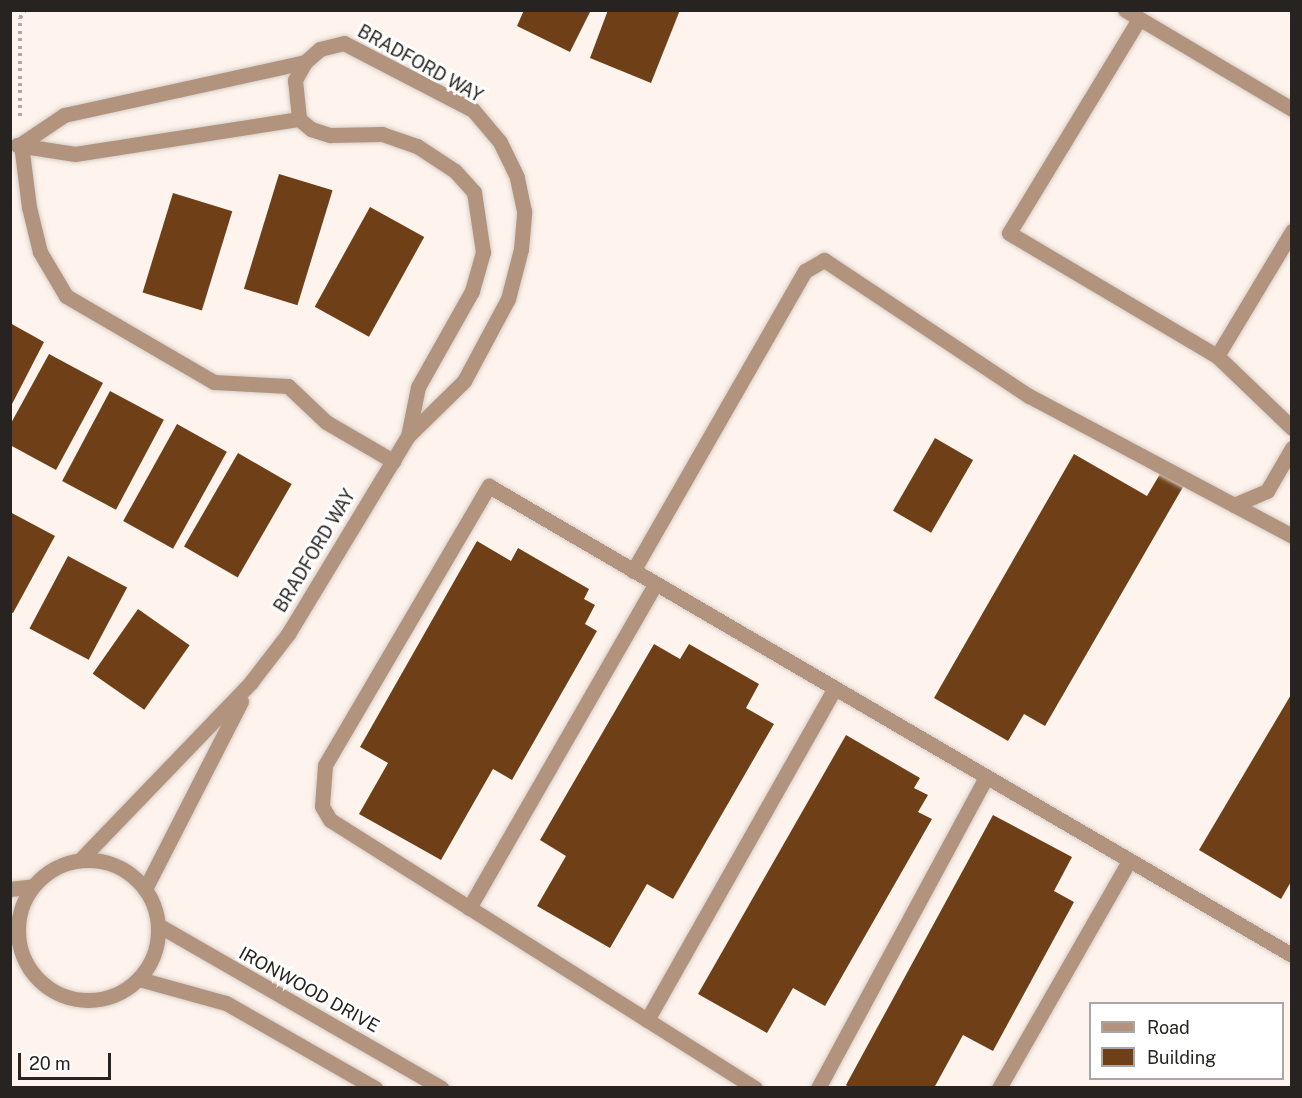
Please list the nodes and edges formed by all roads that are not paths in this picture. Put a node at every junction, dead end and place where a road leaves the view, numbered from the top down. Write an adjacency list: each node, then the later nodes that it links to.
1 (1125, 10): 2 (street)
2 (1139, 19): 4 (street); 8 (street)
3 (305, 62): 5 (street); 6 (street, BRADFORD WAY); 10 (street, BRADFORD WAY)
4 (1292, 109)
5 (299, 119): 6 (street); 10 (street, BRADFORD WAY)
6 (16, 145): 12 (street)
7 (1292, 231): 8 (street)
8 (1217, 356): 9 (street)
9 (1292, 428)
10 (408, 436): 12 (street, BRADFORD WAY)
11 (1292, 448): 13 (street)
12 (393, 461): 17 (street, BRADFORD WAY)
13 (1234, 505): 14 (street); 15 (street)
14 (1292, 536)
15 (633, 571): 16 (street); 25 (street)
16 (655, 584): 18 (street); 25 (street)
17 (251, 682): 20 (street, BRADFORD WAY); 24 (street, BRADFORD WAY)
18 (834, 689): 19 (street); 30 (street)
19 (986, 777): 21 (street); 34 (street)
20 (80, 860): 22 (street); 24 (street)
21 (1130, 861): 28 (street); 35 (street)
22 (33, 886): 23 (street); 27 (street)
23 (10, 889)
24 (146, 889): 26 (street)
25 (469, 908): 30 (street)
26 (158, 925): 29 (street); 32 (street, IRONWOOD DRIVE)
27 (16, 950): 29 (street)
28 (1292, 956)
29 (139, 978): 31 (street)
30 (648, 1020): 33 (street)
31 (375, 1088)
32 (441, 1088)
33 (754, 1088)
34 (818, 1088)
35 (999, 1088)

